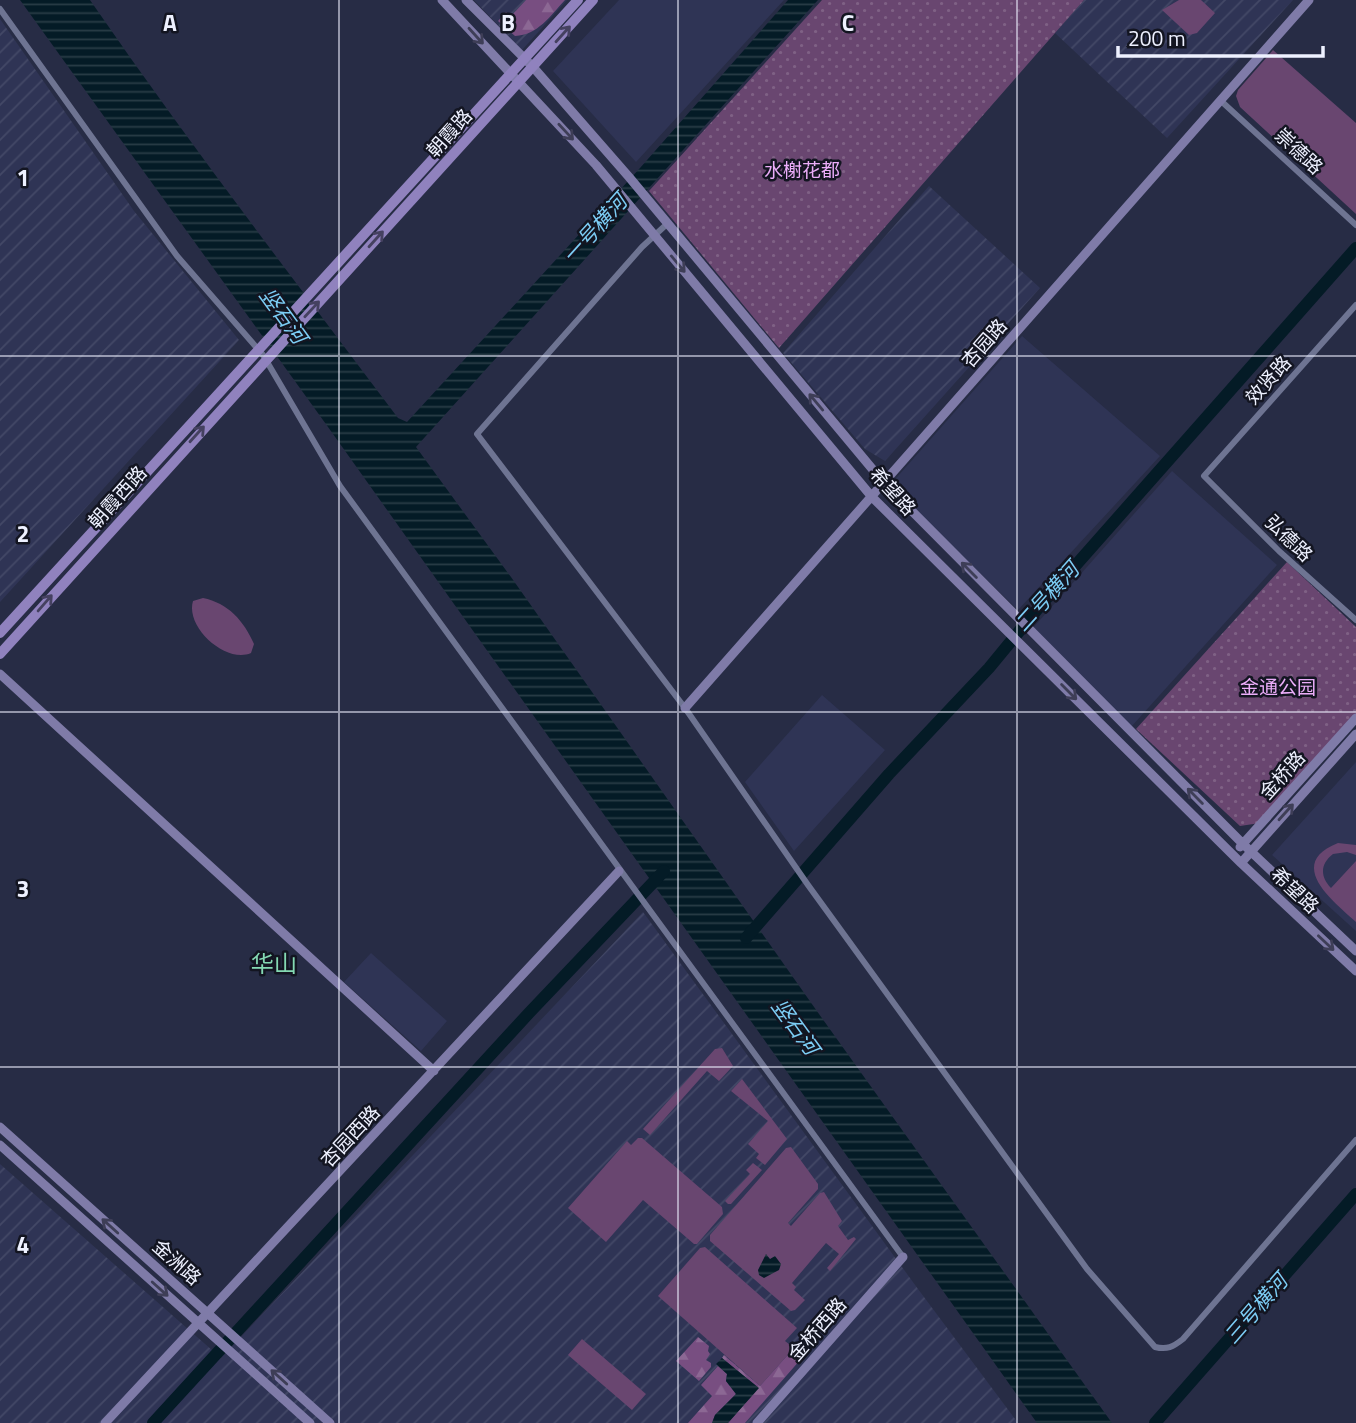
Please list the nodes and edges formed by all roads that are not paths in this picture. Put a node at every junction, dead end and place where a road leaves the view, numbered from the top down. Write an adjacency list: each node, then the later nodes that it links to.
1 (442, 0): 9 (main road, 希望路, one-way to 9)
2 (466, 0): 7 (main road, 希望路)
3 (578, 0): 7 (main road, 朝霞路)
4 (593, 0): 8 (main road, 朝霞路, one-way to 4)
5 (1309, 0): 11 (main road, 杏园路)
6 (0, 9): 32 (street)
7 (523, 59): 8 (main road, 希望路); 9 (main road, 朝霞路)
8 (533, 67): 10 (main road, 朝霞路); 12 (main road, 希望路)
9 (509, 74): 10 (main road, 希望路); 16 (main road, 朝霞路)
10 (519, 83): 14 (main road, 希望路, one-way to 14); 17 (main road, 朝霞路, one-way to 10)
11 (1220, 100): 13 (street, 崇德路); 19 (main road, 杏园路)
12 (668, 223): 14 (street); 19 (main road, 希望路, one-way to 12)
13 (1356, 225)
14 (654, 235): 20 (main road, 希望路, one-way to 20); 25 (street)
15 (1356, 305): 18 (street, 效贤路)
16 (251, 355): 22 (main road, 朝霞西路)
17 (260, 364): 23 (main road, 朝霞西路, one-way to 17)
18 (1204, 476): 21 (street, 弘德路)
19 (884, 483): 20 (main road, 杏园路); 28 (main road, 希望路, one-way to 19)
20 (872, 497): 25 (main road, 杏园路); 30 (main road, 希望路, one-way to 30)
21 (1356, 621)
22 (0, 633)
23 (0, 654)
24 (0, 674): 35 (main road)
25 (685, 708): 37 (street)
26 (1356, 718): 28 (main road, 金桥路)
27 (1356, 734): 29 (main road, 金桥路, one-way to 27)
28 (1243, 844): 29 (main road, 希望路); 30 (main road, 金桥路)
29 (1251, 852): 31 (main road, 金桥路); 33 (main road, 希望路)
30 (1234, 855): 31 (main road, 希望路)
31 (1241, 863): 34 (main road, 希望路, one-way to 34)
32 (619, 871): 35 (main road, 杏园西路); 39 (street)
33 (1356, 951)
34 (1356, 971)
35 (434, 1071): 40 (main road, 杏园西路)
36 (0, 1127): 40 (main road, 金洲路, one-way to 36)
37 (1356, 1140)
38 (0, 1145): 41 (main road, 金洲路, one-way to 41)
39 (903, 1257): 45 (main road, 金桥西路)
40 (208, 1313): 41 (main road, 杏园西路); 44 (main road, 金洲路, one-way to 40)
41 (198, 1323): 42 (main road, 杏园西路); 43 (main road, 金洲路)
42 (105, 1423)
43 (310, 1423)
44 (330, 1423)
45 (757, 1423)

